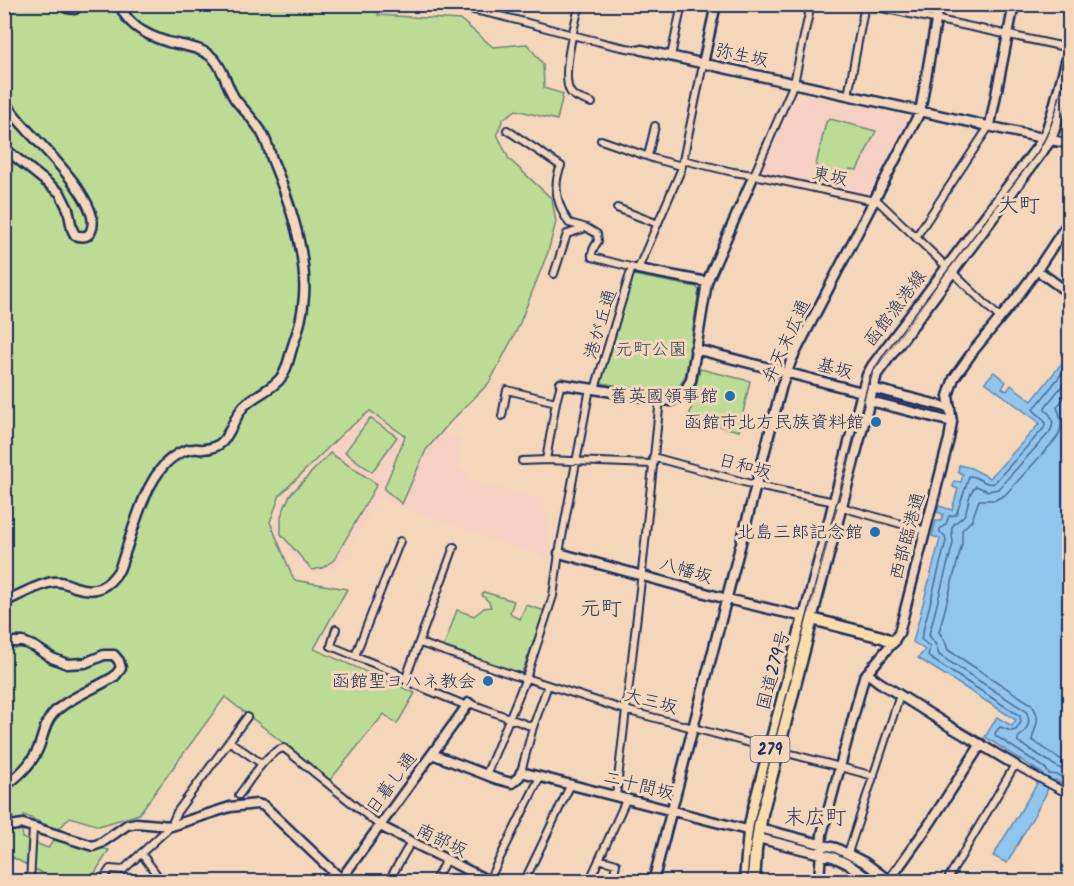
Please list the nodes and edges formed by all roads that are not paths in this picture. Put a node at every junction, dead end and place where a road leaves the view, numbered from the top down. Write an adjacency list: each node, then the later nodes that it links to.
1 (62, 4): 2 (street)
2 (79, 4)
3 (120, 4): 76 (street)
4 (422, 4): 14 (street)
5 (433, 4): 15 (street, 弥生坂)
6 (490, 4): 15 (street)
7 (580, 4): 17 (street)
8 (682, 4): 21 (street)
9 (716, 4): 22 (street)
10 (811, 4): 24 (street)
11 (939, 4): 16 (street, 弁天末広通)
12 (1014, 4): 18 (street)
13 (864, 5): 16 (street); 25 (street)
14 (405, 6)
15 (489, 13): 17 (street, 弥生坂)
16 (936, 20): 18 (street); 28 (street, 弁天末広通)
17 (572, 35): 20 (street, 弥生坂); 27 (street)
18 (1008, 36): 19 (street); 29 (street)
19 (1069, 48): 32 (street, 函館漁港線)
20 (642, 50): 21 (street, 弥生坂)
21 (671, 56): 22 (street, 弥生坂)
22 (704, 64): 24 (street, 弥生坂); 37 (street, 港が丘通)
23 (1070, 75): 32 (street, 函館漁港線)
24 (794, 83): 25 (street, 弥生坂); 38 (street)
25 (848, 96): 28 (street, 弥生坂)
26 (4, 102): 35 (street)
27 (592, 104)
28 (920, 112): 29 (street, 弥生坂); 39 (street, 弁天末広通)
29 (990, 125): 32 (street, 弥生坂); 44 (street)
30 (655, 126): 36 (street)
31 (507, 130): 43 (street)
32 (1048, 139): 34 (street, 弥生坂); 46 (street, 函館漁港線)
33 (600, 140): 36 (street, 東坂)
34 (1070, 144)
35 (4, 148)
36 (648, 156): 37 (street, 東坂)
37 (683, 163): 38 (street, 東坂); 42 (street, 港が丘通)
38 (754, 175): 39 (street, 東坂); 49 (street)
39 (874, 201): 44 (street, 東坂); 53 (street, 弁天末広通)
40 (617, 208): 42 (street)
41 (1070, 220): 47 (street, 西部臨港通)
42 (658, 224): 45 (street, 港が丘通)
43 (587, 228): 45 (street); 48 (street)
44 (916, 237): 46 (street, 東坂)
45 (635, 268): 49 (street); 56 (street, 港が丘通)
46 (950, 269): 51 (street, 東坂); 55 (street, 函館漁港線); 57 (street, 函館漁港線)
47 (1037, 270): 50 (street); 51 (street, 西部臨港通)
48 (555, 274)
49 (707, 282): 52 (street)
50 (1070, 294)
51 (1000, 318): 61 (street, 西部臨港通)
52 (695, 349): 53 (street, 基坂); 58 (street)
53 (786, 372): 57 (street, 基坂); 68 (street, 弁天末広通)
54 (561, 384): 56 (street); 60 (street)
55 (872, 388): 57 (street); 59 (street, 函館漁港線); 61 (street)
56 (593, 389): 58 (street); 67 (street, 港が丘通)
57 (862, 392): 59 (street); 69 (street, 函館漁港線)
58 (660, 399): 65 (street)
59 (869, 400): 63 (street); 69 (street, 函館漁港線)
60 (556, 402): 62 (street); 64 (street)
61 (950, 408): 63 (street, 西部臨港通)
62 (502, 416)
63 (952, 422): 70 (street, 西部臨港通)
64 (546, 460): 66 (street, 日和坂); 67 (street, 日和坂)
65 (653, 460): 67 (street, 日和坂); 68 (street, 日和坂); 74 (street)
66 (522, 461)
67 (576, 461): 73 (street, 港が丘通)
68 (756, 485): 69 (street, 日和坂); 75 (street, 弁天末広通)
69 (835, 503): 70 (street, 日和坂); 77 (street, 函館漁港線)
70 (926, 531): 80 (street, 西部臨港通)
71 (400, 541): 82 (street)
72 (454, 547): 81 (street)
73 (559, 553): 74 (street, 八幡坂); 84 (street, 港が丘通)
74 (641, 574): 75 (street, 八幡坂); 89 (street)
75 (727, 599): 77 (street, 八幡坂); 93 (street, 弁天末広通)
76 (4, 602)
77 (808, 618): 80 (highway, 国道279号); 96 (highway, 国道279号 / 279)
78 (336, 629): 82 (street)
79 (4, 642): 106 (street)
80 (893, 642): 83 (street, 西部臨港通)
81 (420, 643): 84 (street, 大三坂); 85 (street)
82 (355, 656): 85 (street)
83 (867, 673): 87 (street); 99 (street, 西部臨港通)
84 (525, 679): 86 (street, 大三坂); 91 (street, 港が丘通)
85 (405, 680): 88 (street)
86 (548, 685): 89 (street, 大三坂); 92 (street)
87 (900, 695): 95 (street); 103 (street)
88 (468, 705): 91 (street); 97 (street, 日暮し通)
89 (625, 710): 93 (street, 大三坂); 109 (street)
90 (247, 717): 94 (street)
91 (510, 717): 92 (street); 102 (street, 港が丘通)
92 (533, 727): 101 (street)
93 (693, 728): 96 (street, 大三坂); 111 (street, 弁天末広通)
94 (230, 741): 98 (street); 112 (street)
95 (981, 744): 100 (street); 126 (street)
96 (774, 749): 99 (street, 大三坂); 116 (highway, 国道279号 / 279)
97 (432, 754): 102 (street); 113 (street, 日暮し通)
98 (261, 764): 107 (street); 113 (street)
99 (840, 766): 103 (street, 大三坂); 118 (street, 西部臨港通)
100 (1019, 767): 108 (street); 140 (street)
101 (521, 772): 102 (street); 104 (street, 二十間坂)
102 (486, 775)
103 (874, 776): 120 (street)
104 (540, 777): 105 (street, 二十間坂); 125 (street)
105 (571, 784): 109 (street, 二十間坂); 132 (street)
106 (4, 787)
107 (239, 795)
108 (1068, 795)
109 (616, 796): 110 (street, 二十間坂)
110 (627, 798): 111 (street, 二十間坂); 122 (street)
111 (671, 810): 116 (street, 二十間坂); 135 (street, 弁天末広通)
112 (171, 825): 115 (street); 119 (street); 124 (street)
113 (380, 826): 117 (street, 南部坂); 124 (street, 日暮し通)
114 (4, 827): 115 (street)
115 (33, 828): 127 (street)
116 (755, 832): 118 (street); 121 (street); 136 (highway, 国道279号 / 279); 137 (highway, 国道279号 / 279)
117 (411, 842): 123 (street, 南部坂); 130 (street)
118 (820, 843): 120 (street); 121 (street, 西部臨港通)
119 (141, 853): 128 (street); 129 (street)
120 (849, 853): 126 (street)
121 (820, 854): 138 (street, 西部臨港通); 139 (street)
122 (599, 859): 133 (street); 134 (street)
123 (446, 860): 125 (street, 南部坂); 131 (street)
124 (340, 880)
125 (489, 881)
126 (889, 881)
127 (30, 882)
128 (100, 882)
129 (162, 882)
130 (388, 882)
131 (434, 882)
132 (524, 882)
133 (589, 882)
134 (612, 882)
135 (652, 882)
136 (745, 882)
137 (754, 882)
138 (819, 882)
139 (873, 882)
140 (946, 882)

